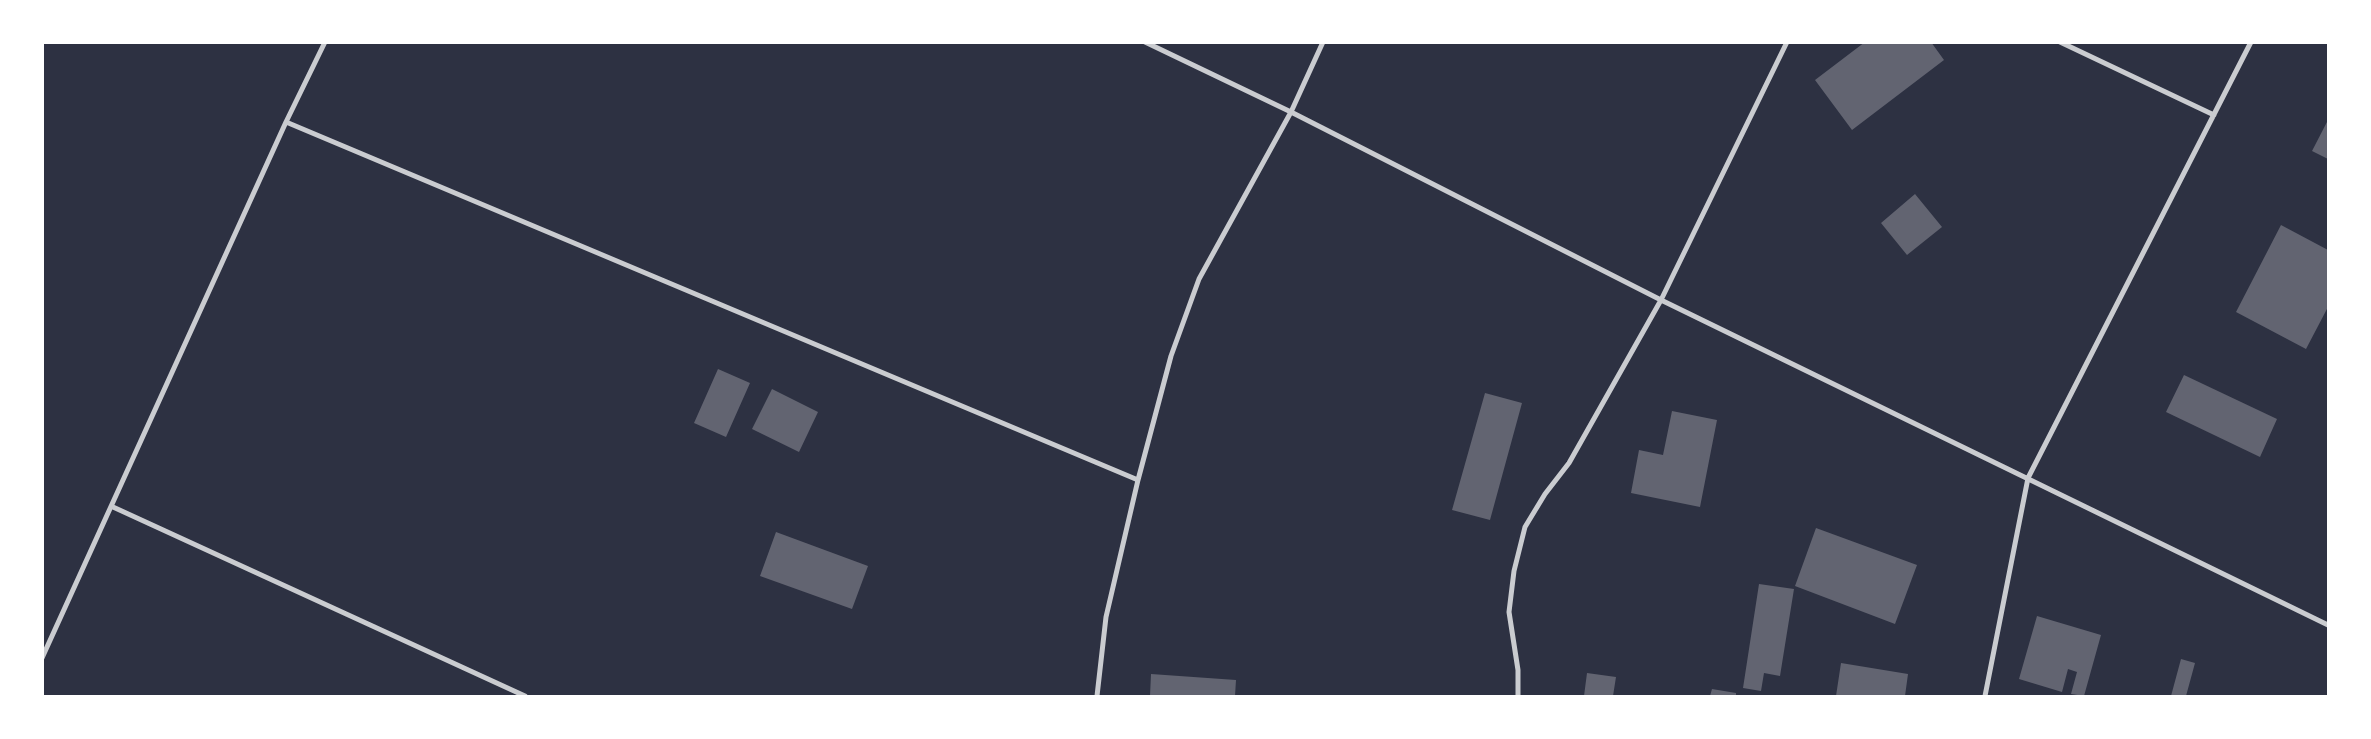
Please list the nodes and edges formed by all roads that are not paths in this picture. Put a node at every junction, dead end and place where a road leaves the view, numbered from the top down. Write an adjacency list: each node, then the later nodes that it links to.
1 (325, 42): 9 (street)
2 (1145, 42): 7 (street)
3 (1323, 42): 7 (street)
4 (1787, 42): 10 (street)
5 (2060, 42): 8 (street)
6 (2251, 42): 8 (street)
7 (1291, 112): 10 (street); 12 (street)
8 (2214, 115): 11 (street)
9 (286, 122): 12 (street); 13 (street)
10 (1661, 300): 11 (street); 18 (street)
11 (2028, 478): 14 (street); 19 (street)
12 (1138, 480): 17 (street)
13 (113, 507): 15 (street); 16 (street)
14 (2328, 625)
15 (42, 658)
16 (525, 696)
17 (1096, 696)
18 (1518, 696)
19 (1985, 696)

